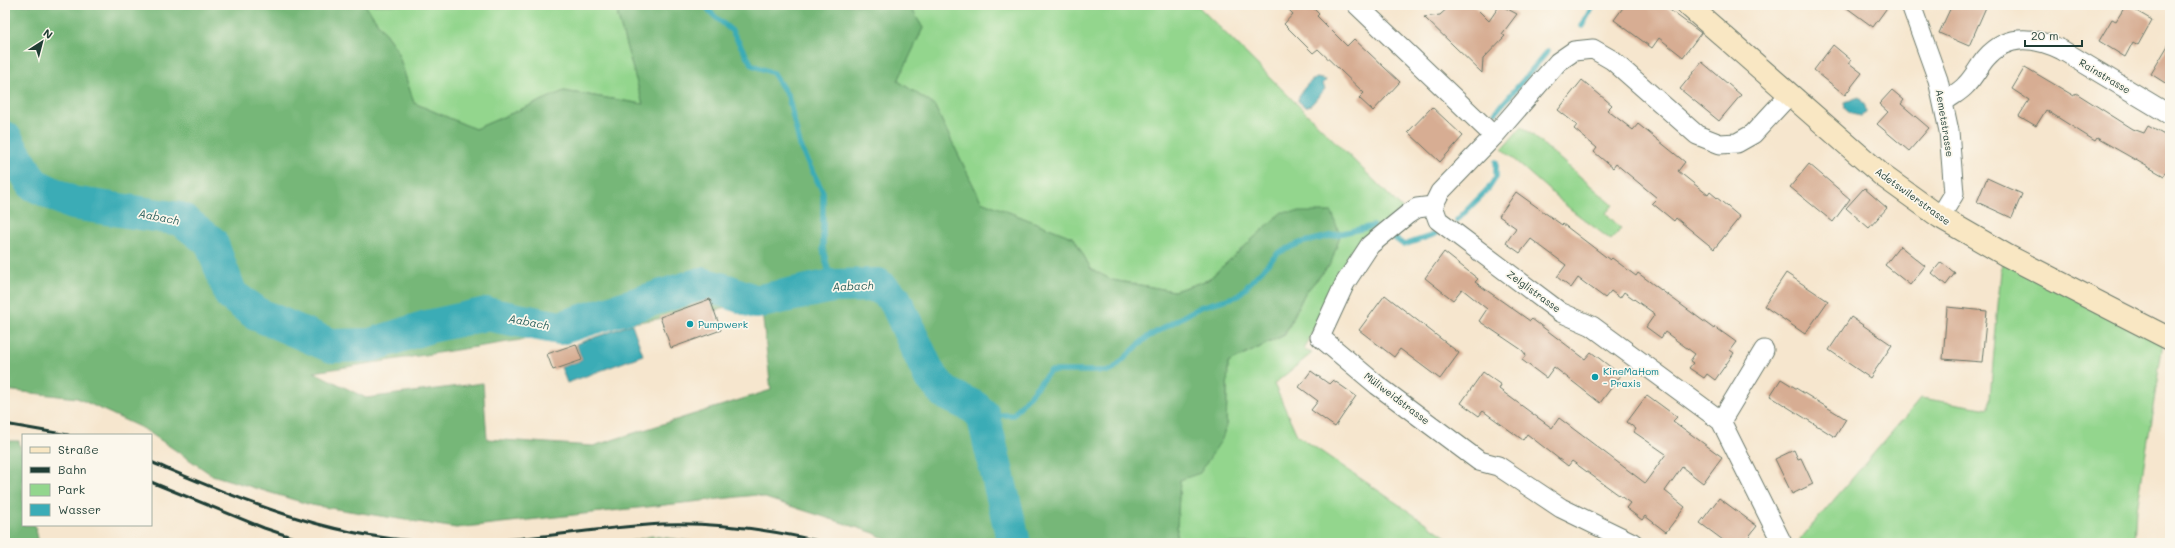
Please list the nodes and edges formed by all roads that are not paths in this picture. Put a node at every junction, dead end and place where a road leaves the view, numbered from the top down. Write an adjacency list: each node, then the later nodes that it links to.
1 (1357, 5): 7 (street)
2 (1688, 5): 4 (street, Adetswilerstrasse)
3 (1911, 5): 5 (street, Aemetstrasse)
4 (1790, 94): 7 (street); 9 (street, Adetswilerstrasse)
5 (1944, 102): 6 (street, Rainstrasse); 9 (street, Aemetstrasse)
6 (2170, 115)
7 (1494, 136): 8 (street)
8 (1433, 206): 12 (street, Zelglistrasse); 13 (street, Müliweidstrasse)
9 (1940, 217): 10 (street, Adetswilerstrasse)
10 (2170, 339)
11 (1764, 350): 12 (street)
12 (1721, 421): 14 (street, Zelglistrasse)
13 (1633, 543)
14 (1782, 543)

